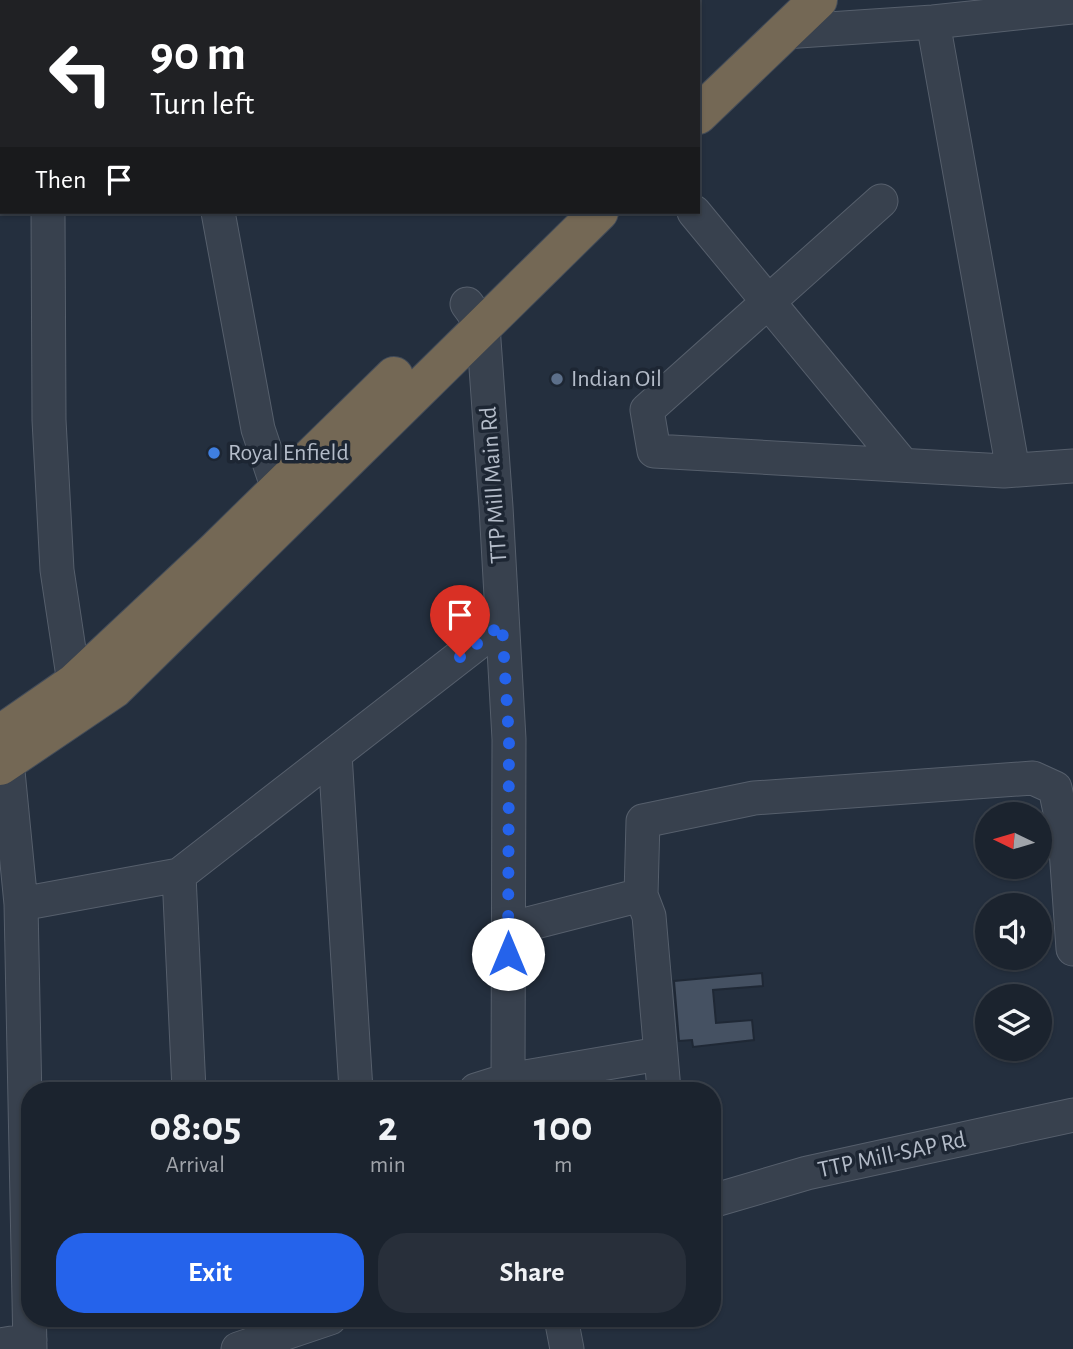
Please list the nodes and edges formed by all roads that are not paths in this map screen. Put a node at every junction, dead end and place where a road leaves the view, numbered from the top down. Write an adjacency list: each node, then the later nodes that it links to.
1 (818, 0): 3 (highway)
2 (1073, 7): 4 (street)
3 (782, 16): 4 (street); 5 (highway)
4 (933, 22): 16 (street)
5 (701, 95)
6 (881, 201): 12 (street)
7 (48, 214): 19 (street)
8 (218, 214): 17 (street)
9 (560, 214): 13 (highway)
10 (598, 214): 13 (highway)
11 (696, 214): 12 (street)
12 (767, 303): 14 (street); 14 (street)
13 (475, 315): 17 (highway); 18 (street, TTP Mill Main Rd); 20 (highway)
14 (903, 465): 16 (street)
15 (1073, 466): 16 (street)
16 (1013, 470)
17 (278, 489): 19 (highway)
18 (502, 624): 21 (street); 25 (street, TTP Mill Main Rd)
19 (74, 682): 20 (highway)
20 (2, 754): 24 (street)
21 (335, 754): 22 (street); 29 (street)
22 (179, 875): 24 (street); 28 (street)
23 (640, 895): 25 (street); 26 (street); 27 (street)
24 (22, 904): 34 (street)
25 (508, 929): 30 (street, TTP Mill Main Rd)
26 (1073, 949)
27 (659, 1054): 31 (street); 32 (street)
28 (189, 1082)
29 (356, 1082)
30 (509, 1082)
31 (524, 1082)
32 (663, 1082)
33 (1073, 1115): 35 (street, TTP Mill-SAP Rd)
34 (19, 1187): 38 (street)
35 (721, 1198)
36 (303, 1327): 39 (street)
37 (563, 1327): 40 (street)
38 (20, 1345)
39 (238, 1349)
40 (567, 1349)

